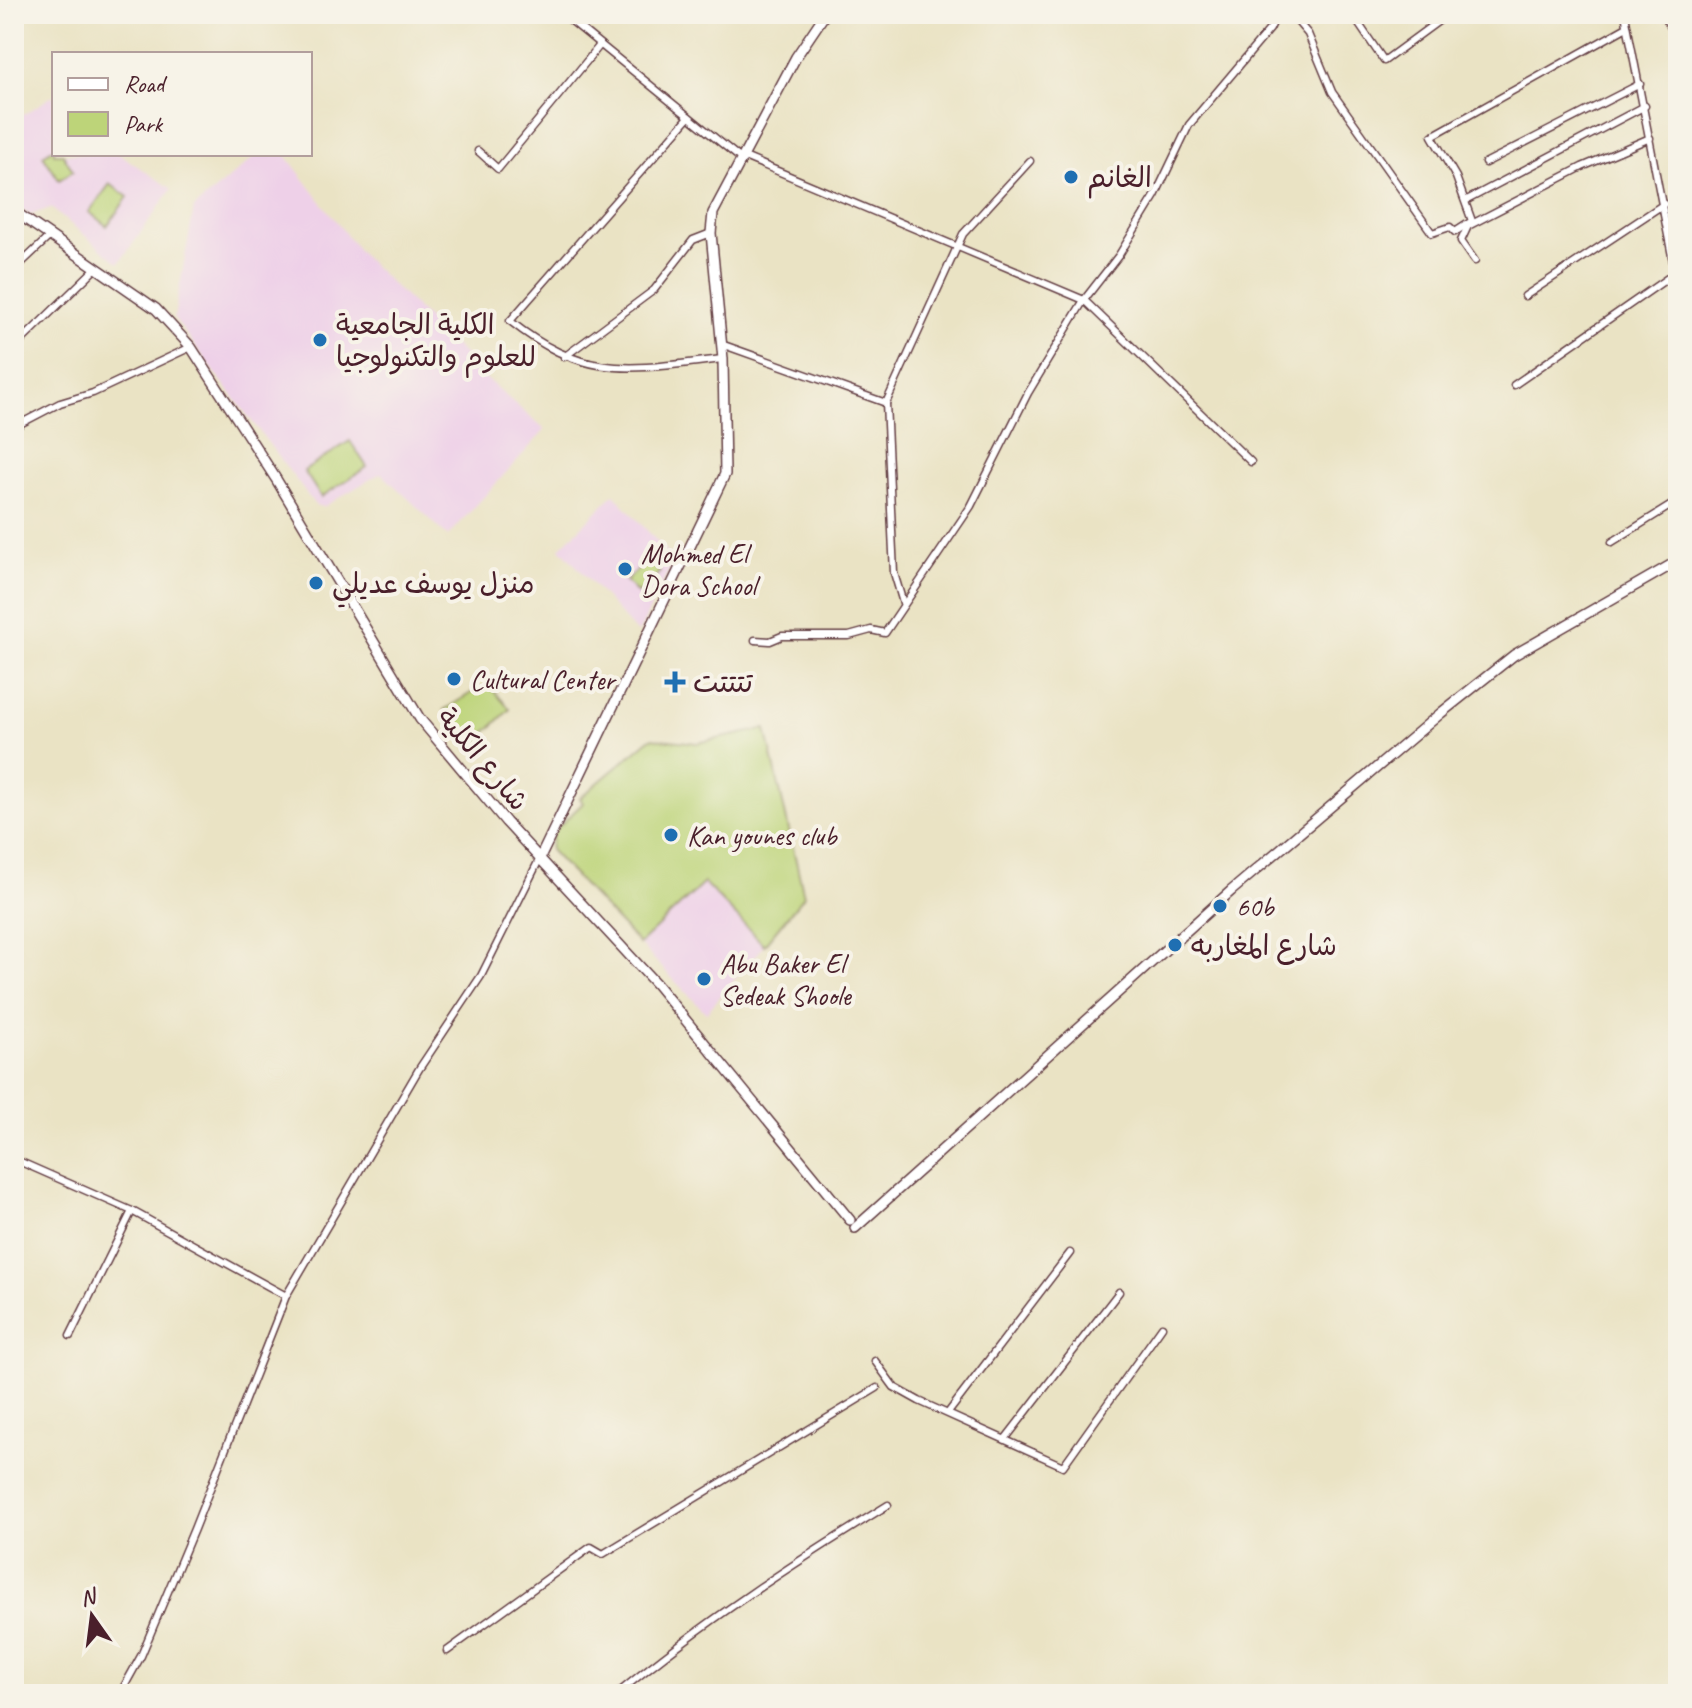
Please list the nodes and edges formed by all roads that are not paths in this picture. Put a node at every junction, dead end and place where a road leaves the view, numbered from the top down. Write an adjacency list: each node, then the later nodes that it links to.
1 (563, 14): 11 (street)
2 (825, 14): 17 (street)
3 (1277, 14): 32 (street)
4 (1291, 14): 20 (street)
5 (1352, 14): 6 (street)
6 (1448, 14)
7 (1625, 14): 9 (street)
8 (1666, 14): 10 (highway)
9 (1627, 27): 12 (street); 20 (street)
10 (1678, 33)
11 (600, 45): 14 (street); 16 (street)
12 (1640, 84): 13 (street); 19 (street)
13 (1645, 106): 15 (street); 20 (street)
14 (689, 117): 17 (street); 36 (street)
15 (1650, 138): 21 (street); 26 (street)
16 (478, 151)
17 (742, 158): 23 (street); 25 (street)
18 (1030, 161): 25 (street)
19 (1485, 163)
20 (1467, 200)
21 (1664, 204): 29 (street); 31 (street)
22 (14, 211): 24 (street, شارع الكلية)
23 (711, 233): 33 (street); 36 (street)
24 (51, 235): 27 (street, شارع الكلية); 28 (street)
25 (956, 247): 32 (street); 39 (street)
26 (1475, 261)
27 (96, 268): 34 (street, شارع الكلية); 35 (street)
28 (14, 270)
29 (1675, 273): 30 (street); 38 (street)
30 (1678, 287)
31 (1525, 296)
32 (1084, 300): 41 (street); 45 (street)
33 (721, 344): 37 (street); 39 (street)
34 (191, 347): 40 (street); 47 (street, شارع الكلية)
35 (14, 348)
36 (564, 357): 37 (street)
37 (723, 359): 47 (street)
38 (1514, 385)
39 (886, 403): 45 (street)
40 (14, 427)
41 (1251, 462)
42 (1678, 501): 43 (street)
43 (1612, 542)
44 (1678, 561): 47 (street, شارع الكلية)
45 (903, 603): 46 (street)
46 (755, 640)
47 (540, 858): 52 (street)
48 (14, 1159): 49 (street)
49 (132, 1211): 52 (street); 54 (street)
50 (1070, 1253): 57 (street)
51 (1119, 1292): 58 (street)
52 (286, 1296): 61 (street)
53 (1162, 1327): 58 (street)
54 (70, 1336)
55 (875, 1361): 57 (street)
56 (877, 1388): 60 (street)
57 (948, 1413): 58 (street)
58 (1006, 1438)
59 (888, 1505): 62 (street)
60 (447, 1651)
61 (120, 1694)
62 (617, 1694)

